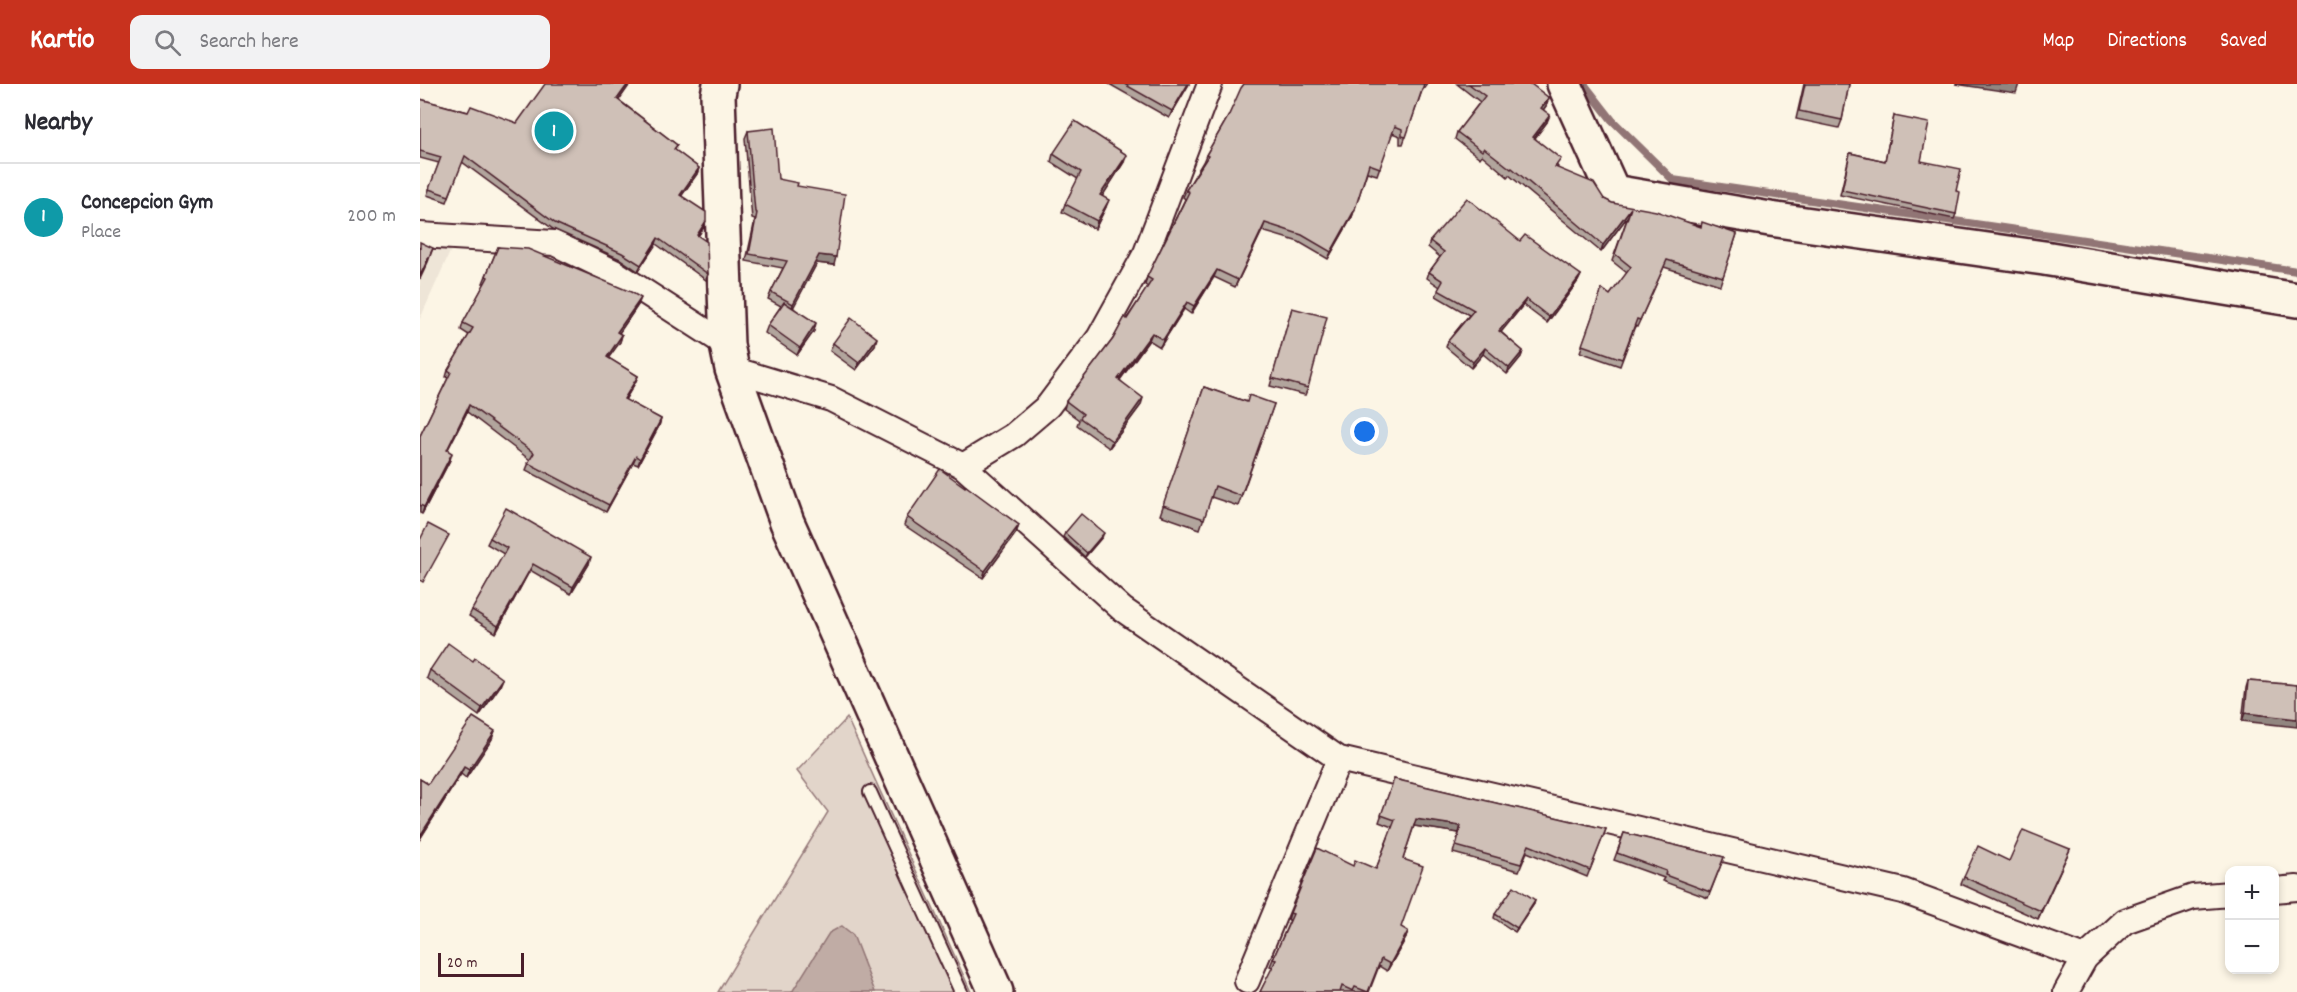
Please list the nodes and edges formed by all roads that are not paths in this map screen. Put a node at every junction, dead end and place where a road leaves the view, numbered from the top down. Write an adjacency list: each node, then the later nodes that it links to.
1 (720, 84): 6 (main road)
2 (1210, 84): 7 (street)
3 (1564, 84): 5 (main road)
4 (420, 235): 6 (street)
5 (2297, 300)
6 (729, 357): 7 (street); 16 (main road)
7 (963, 466): 8 (street)
8 (1338, 759): 13 (street); 14 (street)
9 (870, 792): 15 (lane)
10 (2297, 888): 11 (street)
11 (2279, 890)
12 (2225, 894): 13 (street)
13 (2085, 958): 17 (street)
14 (1247, 981)
15 (960, 992)
16 (996, 992)
17 (2066, 992)

